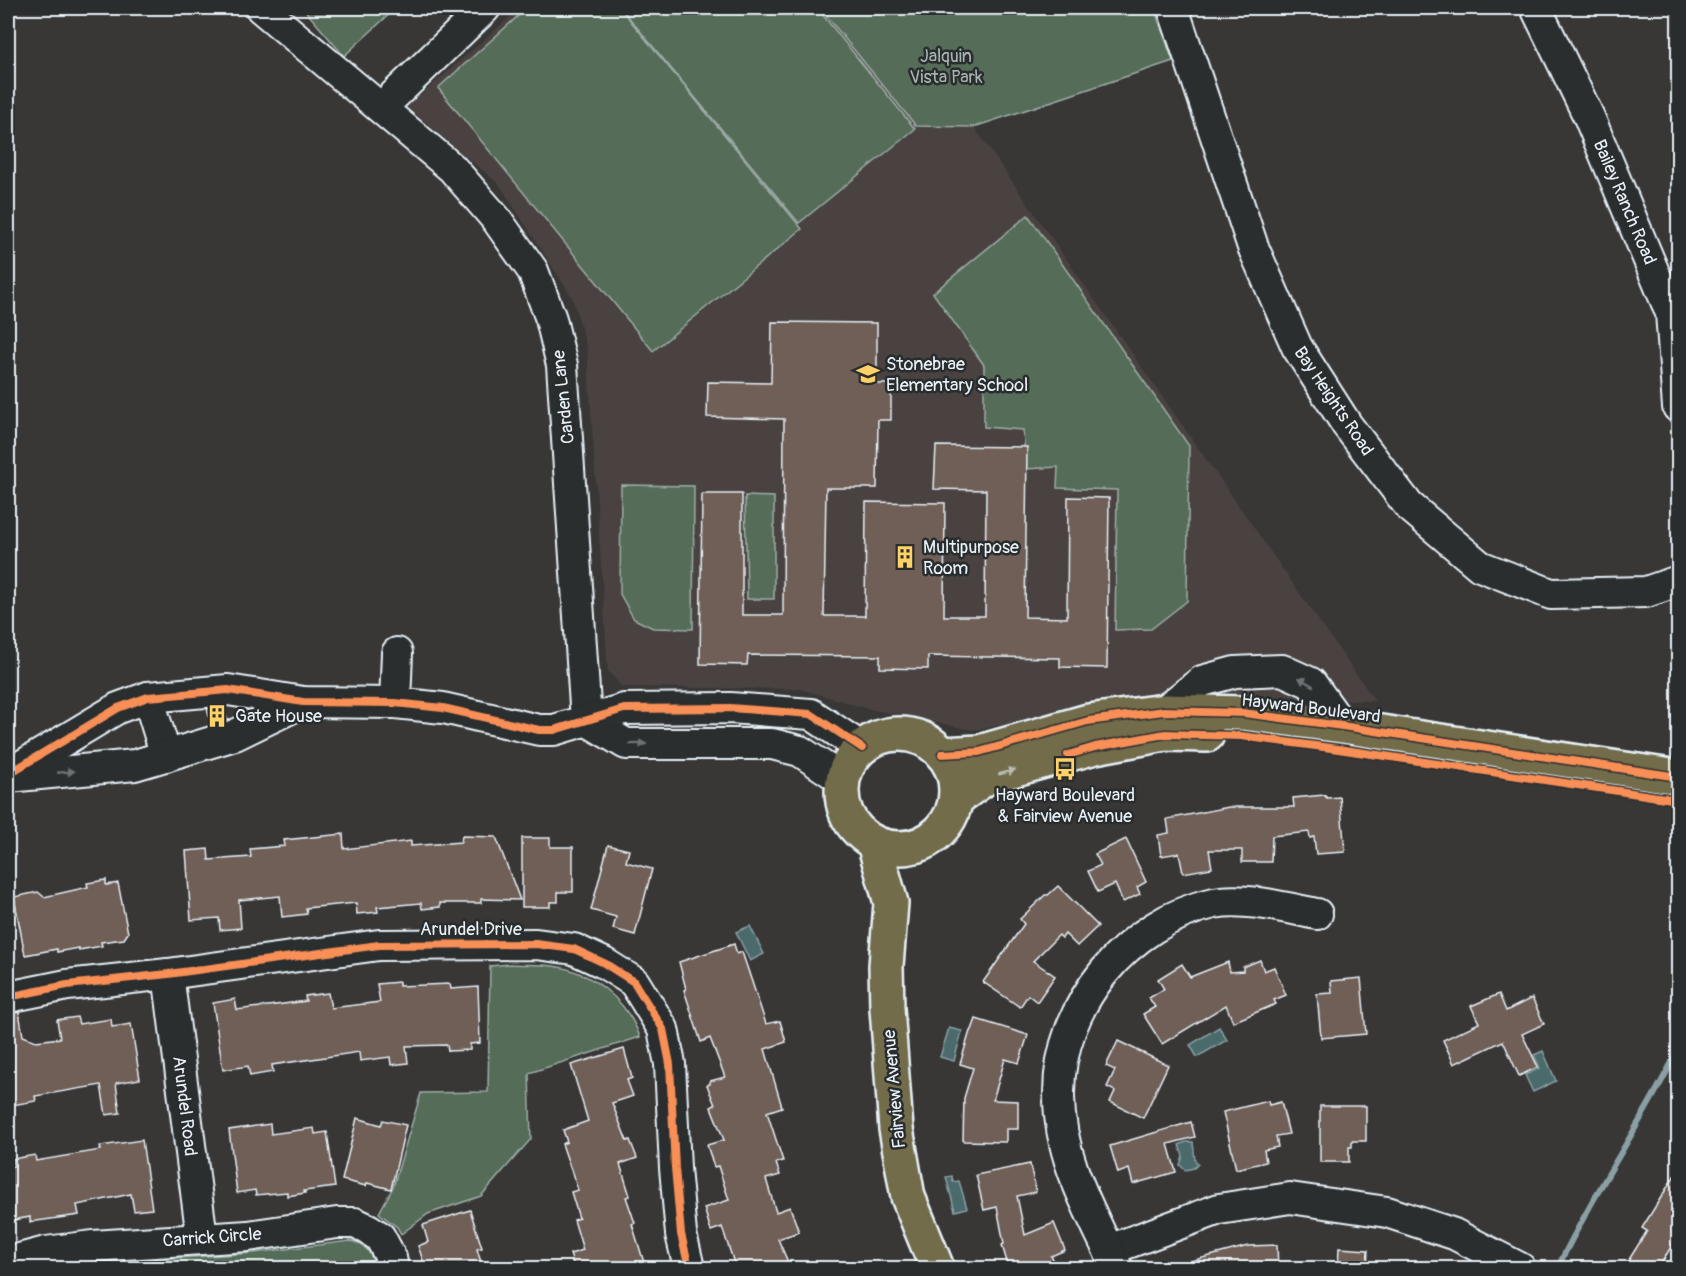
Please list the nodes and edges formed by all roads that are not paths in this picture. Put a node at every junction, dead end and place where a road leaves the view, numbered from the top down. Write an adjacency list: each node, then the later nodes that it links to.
1 (261, 8): 5 (street, Carden Lane)
2 (485, 8): 5 (street)
3 (1173, 8): 8 (street, Bay Heights Road)
4 (1536, 8): 6 (street, Bailey Ranch Road)
5 (381, 108): 14 (street, Carden Lane)
6 (1675, 313): 7 (street, Bailey Ranch Road)
7 (1678, 407)
8 (1678, 581)
9 (397, 653): 12 (street)
10 (148, 697): 11 (street); 18 (street); 19 (street)
11 (303, 702): 12 (street); 18 (street)
12 (395, 703): 14 (street)
13 (1164, 711): 15 (main road, Hayward Boulevard); 15 (street, one-way to 13); 17 (main road, Hayward Boulevard)
14 (586, 720): 16 (street); 21 (street, one-way to 21)
15 (1342, 726): 20 (main road, Hayward Boulevard)
16 (862, 748): 17 (main road); 21 (main road)
17 (942, 754): 22 (main road)
18 (166, 756): 19 (street, one-way to 18)
19 (8, 775)
20 (1678, 777)
21 (843, 780): 24 (main road)
22 (956, 799): 23 (main road, Hayward Boulevard, one-way to 23); 25 (main road)
23 (1678, 800)
24 (874, 843): 25 (main road); 26 (main road, Fairview Avenue)
25 (916, 846): 26 (main road, Fairview Avenue)
26 (891, 903): 35 (main road, Fairview Avenue)
27 (1317, 914): 31 (street)
28 (168, 974): 29 (street, Arundel Drive); 30 (street, Arundel Road); 34 (street, Arundel Drive)
29 (8, 997)
30 (202, 1238): 32 (street, Carrick Circle); 33 (street, Carrick Circle)
31 (1109, 1252): 36 (street)
32 (8, 1262)
33 (393, 1269)
34 (688, 1269)
35 (937, 1269)
36 (1520, 1269)

